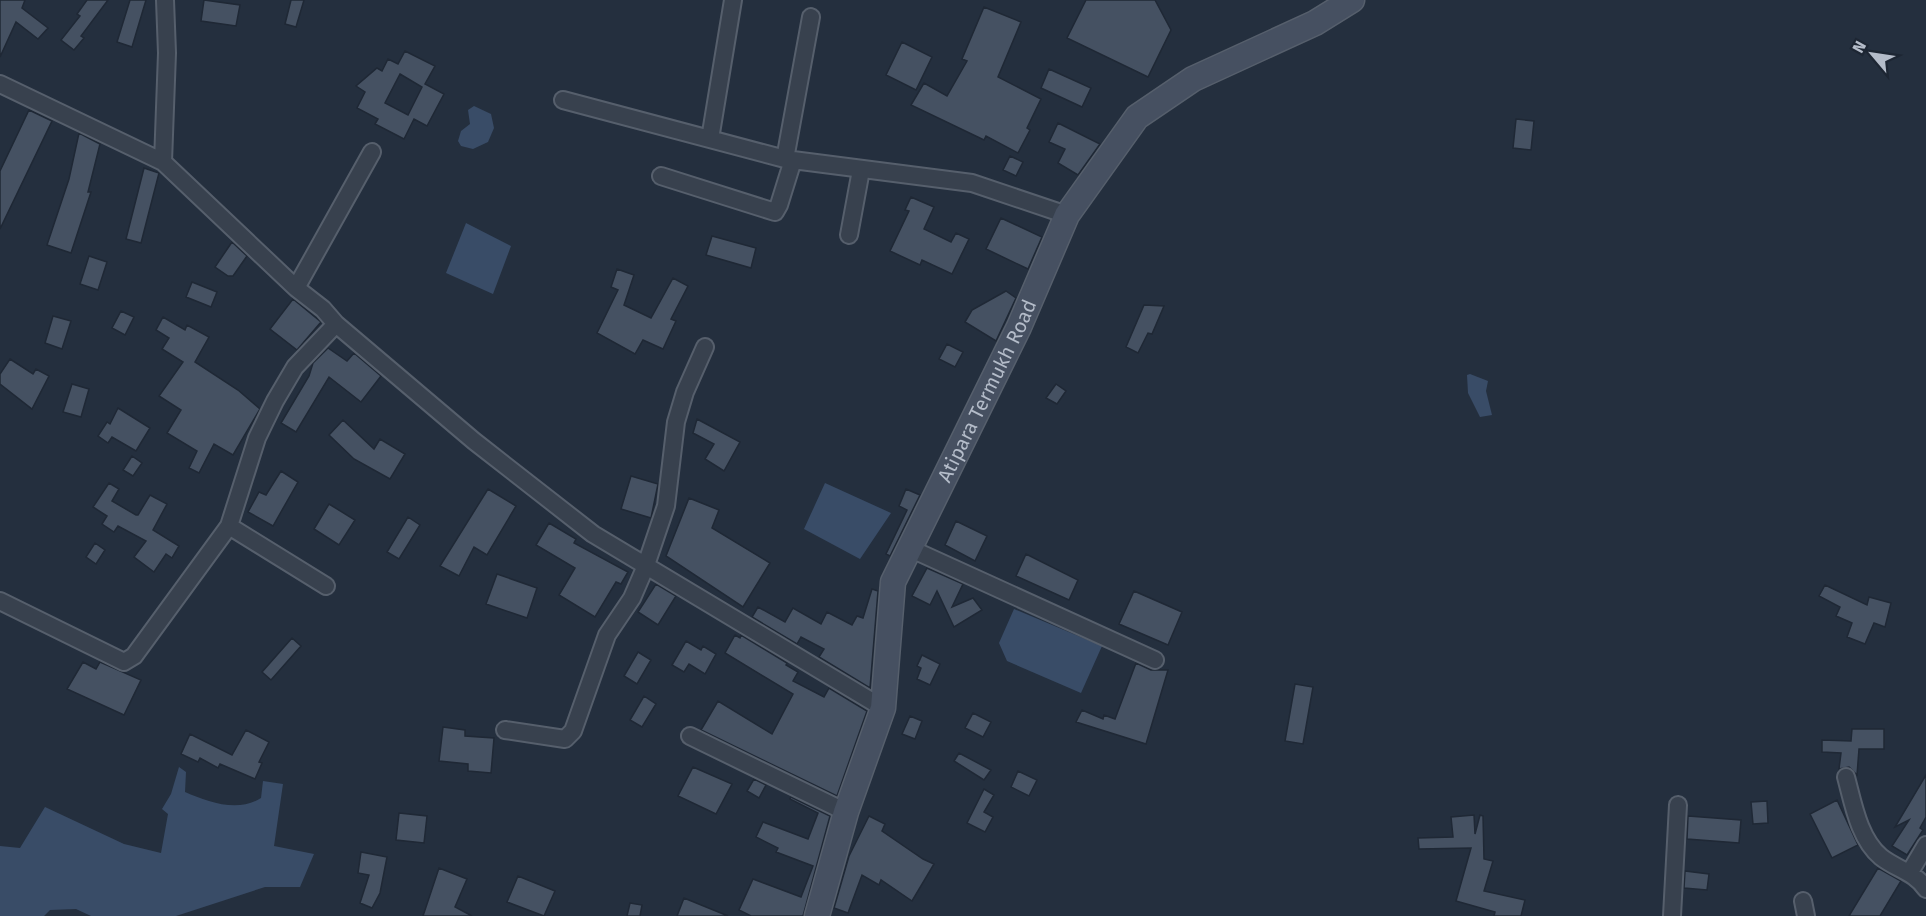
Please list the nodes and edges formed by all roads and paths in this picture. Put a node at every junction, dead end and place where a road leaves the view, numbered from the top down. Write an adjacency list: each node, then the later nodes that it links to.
1 (165, 0): 10 (street)
2 (734, 0): 7 (street)
3 (1352, 0): 13 (main road, Atipara Termukh Road)
4 (811, 17): 9 (street)
5 (0, 84): 10 (street)
6 (562, 100): 7 (street)
7 (710, 139): 9 (street)
8 (372, 152): 15 (street)
9 (789, 160): 11 (street); 12 (street)
10 (163, 162): 15 (street)
11 (861, 170): 13 (street); 14 (street)
12 (661, 176)
13 (1067, 215): 19 (main road, Atipara Termukh Road)
14 (849, 235)
15 (296, 288): 16 (street)
16 (336, 324): 18 (street); 20 (street)
17 (705, 347): 20 (street)
18 (228, 526): 21 (street); 22 (street)
19 (909, 548): 23 (street); 24 (main road, Atipara Termukh Road)
20 (645, 568): 24 (street); 25 (street)
21 (326, 586)
22 (0, 601)
23 (1155, 660)
24 (883, 708): 29 (main road, Atipara Termukh Road)
25 (505, 730)
26 (690, 736): 29 (street)
27 (1846, 777): 31 (street)
28 (1678, 805): 34 (street)
29 (846, 812): 33 (main road, Atipara Termukh Road)
30 (1926, 845): 31 (street)
31 (1910, 872): 32 (street)
32 (1926, 889)
33 (821, 915)
34 (1672, 916)

